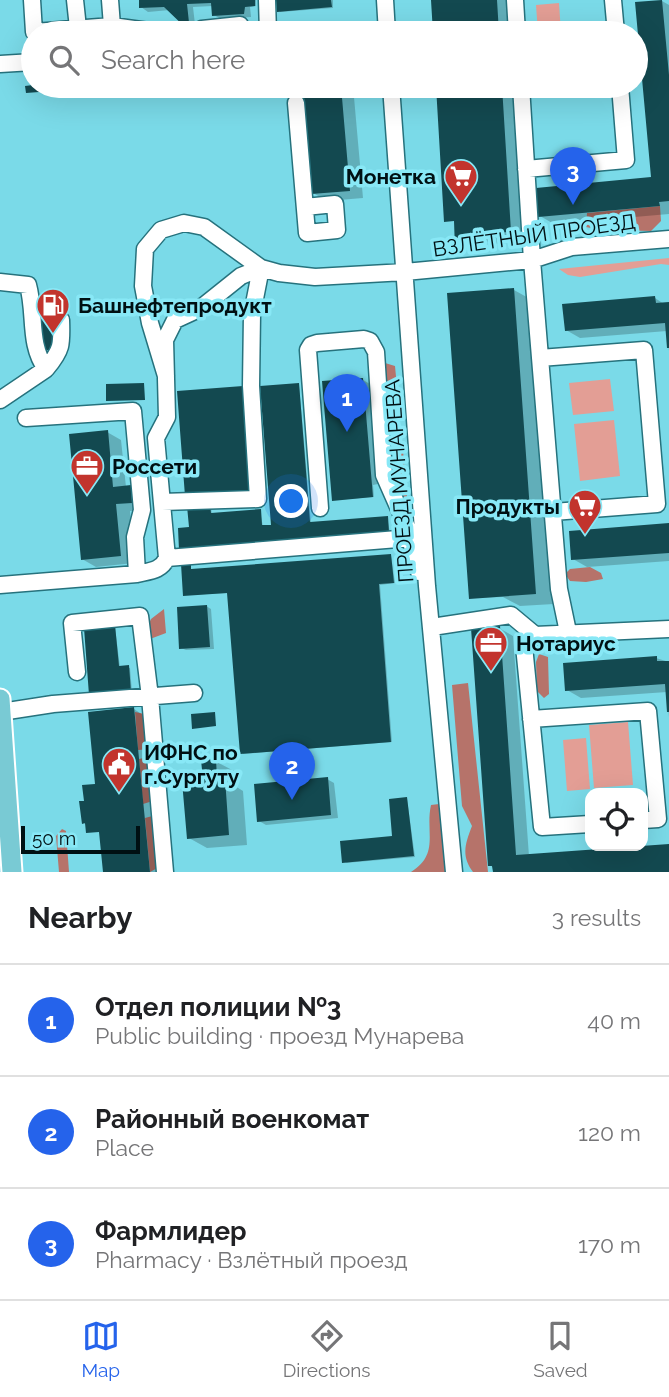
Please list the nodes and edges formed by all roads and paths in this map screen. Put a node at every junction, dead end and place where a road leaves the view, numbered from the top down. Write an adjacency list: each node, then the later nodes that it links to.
1 (32, 0): 8 (street)
2 (75, 0): 9 (street)
3 (110, 0): 10 (street)
4 (267, 0): 11 (street)
5 (385, 0): 12 (street)
6 (515, 0): 13 (street)
7 (614, 0): 14 (street)
8 (33, 21)
9 (77, 21)
10 (112, 21)
11 (268, 21)
12 (386, 21)
13 (516, 21)
14 (615, 21)
15 (3, 57): 16 (street)
16 (21, 60)
17 (392, 98): 26 (street, ПРОЕЗД МУНАРЕВА)
18 (522, 98): 21 (street)
19 (621, 98): 21 (street)
20 (296, 103): 22 (street)
21 (526, 169): 24 (street)
22 (305, 207)
23 (669, 239): 24 (street, ВЗЛЁТНЫЙ ПРОЕЗД)
24 (532, 260): 26 (street, ВЗЛЁТНЫЙ ПРОЕЗД); 29 (street)
25 (261, 268): 26 (street, ВЗЛЁТНЫЙ ПРОЕЗД); 31 (street); 31 (street); 34 (street)
26 (405, 272): 41 (street, ПРОЕЗД МУНАРЕВА)
27 (0, 282): 30 (street)
28 (57, 316): 30 (street)
29 (540, 358): 36 (street); 36 (street)
30 (46, 369): 32 (street)
31 (166, 376): 34 (street)
32 (0, 400)
33 (26, 418): 39 (street)
34 (162, 502): 38 (street)
35 (320, 508): 37 (street)
36 (553, 512): 44 (street)
37 (410, 538): 38 (street); 41 (street)
38 (167, 558): 39 (street)
39 (137, 574): 40 (street)
40 (0, 585)
41 (427, 586): 42 (street, ПРОЕЗД МУНАРЕВА)
42 (432, 627): 45 (street); 55 (street, ПРОЕЗД МУНАРЕВА)
43 (669, 629): 44 (street)
44 (568, 632): 45 (street)
45 (535, 635): 50 (street)
46 (76, 672): 48 (street)
47 (194, 693): 48 (street)
48 (150, 697): 49 (street); 54 (street)
49 (0, 705): 53 (main road)
50 (531, 719): 51 (street); 52 (street)
51 (648, 820)
52 (585, 824)
53 (12, 872)
54 (165, 872)
55 (454, 872)

